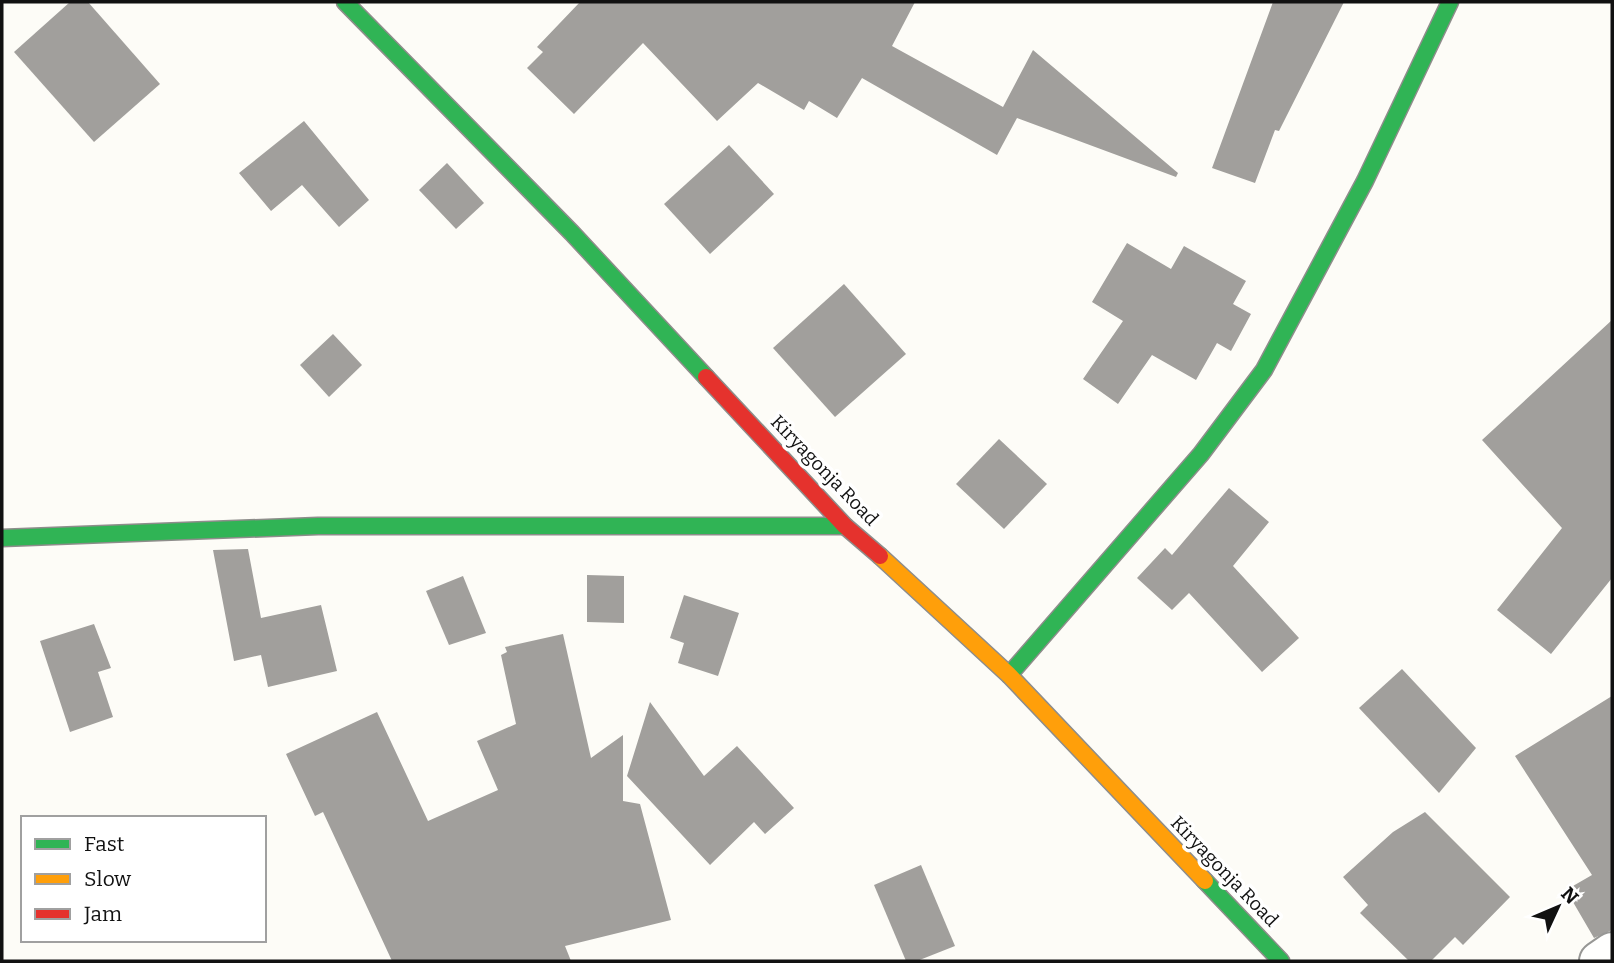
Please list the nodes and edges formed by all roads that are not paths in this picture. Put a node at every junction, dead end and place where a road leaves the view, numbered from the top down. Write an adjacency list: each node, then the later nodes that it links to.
1 (345, 2): 3 (street, Kiryagonja Road)
2 (1450, 2): 5 (street)
3 (845, 526): 4 (street); 5 (street, Kiryagonja Road)
4 (2, 538)
5 (1009, 675): 7 (street, Kiryagonja Road)
6 (1612, 952): 8 (street)
7 (1282, 961)
8 (1599, 961)

